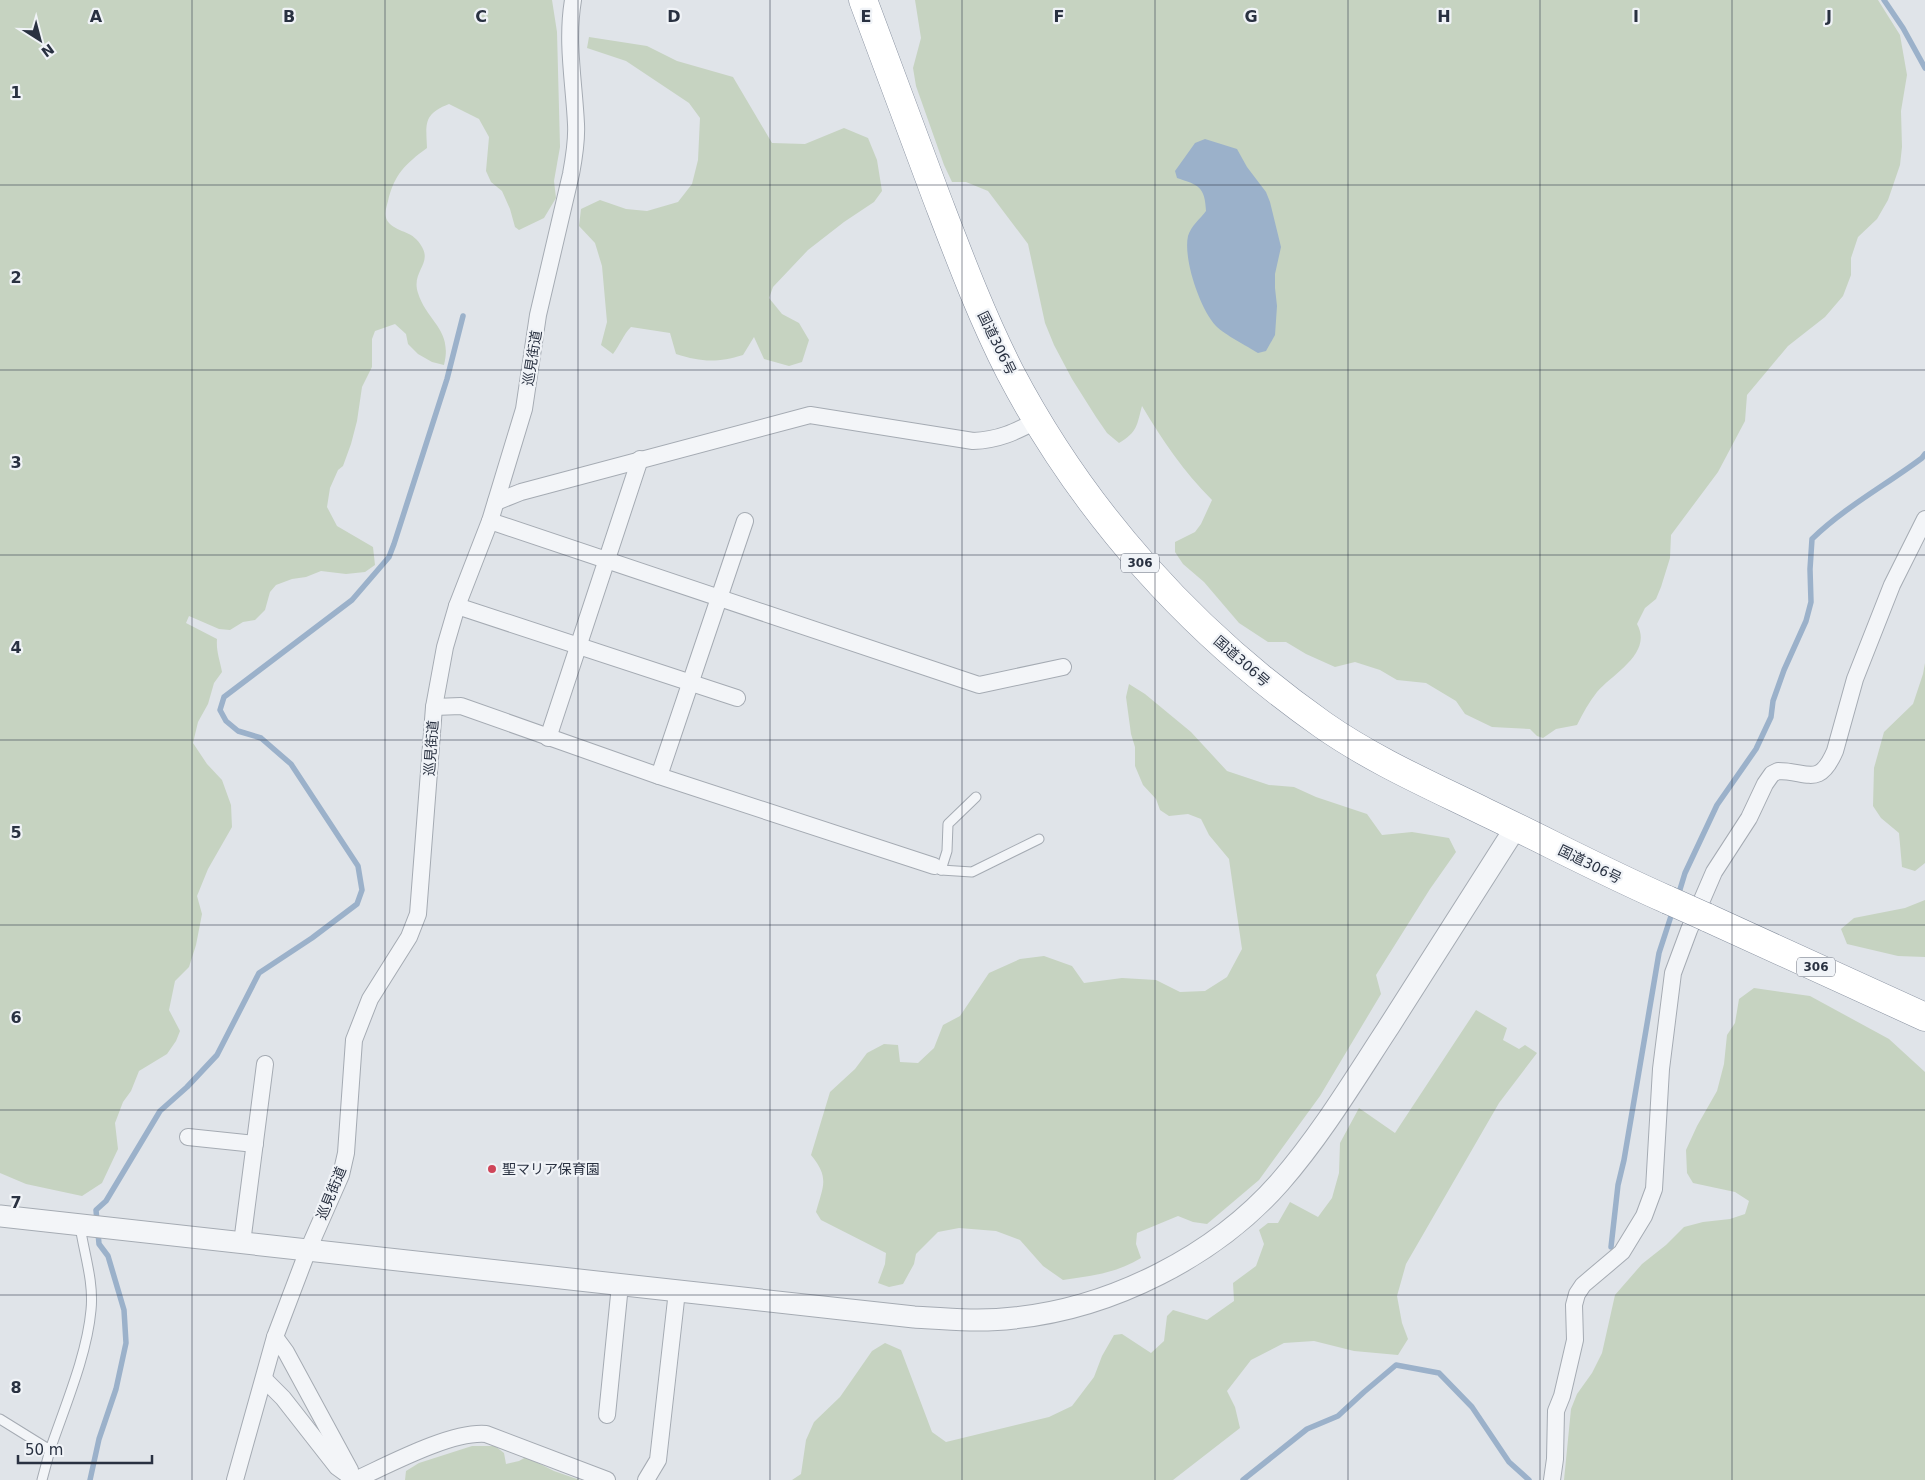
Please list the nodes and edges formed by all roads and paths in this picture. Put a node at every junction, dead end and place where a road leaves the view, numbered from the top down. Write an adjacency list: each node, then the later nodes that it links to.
1 (573, 0): 5 (street, 巡見街道)
2 (863, 0): 3 (highway, 国道306号 / 306)
3 (1038, 420): 4 (street); 20 (highway, 国道306号 / 306)
4 (640, 459): 5 (street); 9 (street)
5 (496, 502): 7 (street, 巡見街道)
6 (1925, 519): 43 (street)
7 (490, 521): 9 (street); 11 (street, 巡見街道)
8 (745, 521): 10 (street)
9 (607, 560): 10 (street); 12 (street)
10 (718, 598): 13 (street); 14 (street)
11 (457, 606): 12 (street); 16 (street, 巡見街道)
12 (578, 647): 14 (street); 17 (street)
13 (1062, 667)
14 (690, 684): 15 (street); 18 (street)
15 (737, 698)
16 (434, 707): 17 (street); 30 (street, 巡見街道)
17 (548, 738): 18 (street)
18 (660, 776): 22 (street)
19 (976, 797): 22 (lane)
20 (1516, 827): 23 (highway, 国道306号 / 306, bridge); 32 (street)
21 (1039, 839): 22 (lane)
22 (938, 868)
23 (1925, 1017)
24 (265, 1064): 26 (street)
25 (188, 1137): 26 (street)
26 (255, 1144): 29 (street)
27 (0, 1216): 28 (street)
28 (91, 1226): 29 (street); 37 (lane)
29 (242, 1243): 30 (street)
30 (308, 1250): 31 (street); 33 (street, 巡見街道)
31 (620, 1285): 32 (street); 35 (street)
32 (677, 1291): 42 (street)
33 (275, 1337): 34 (street, 巡見街道); 40 (street)
34 (264, 1379): 39 (street, 巡見街道); 40 (street)
35 (607, 1415)
36 (0, 1419): 37 (lane)
37 (50, 1450): 38 (lane)
38 (42, 1480)
39 (235, 1480)
40 (355, 1480): 41 (street)
41 (607, 1480)
42 (646, 1480)
43 (1552, 1480)

